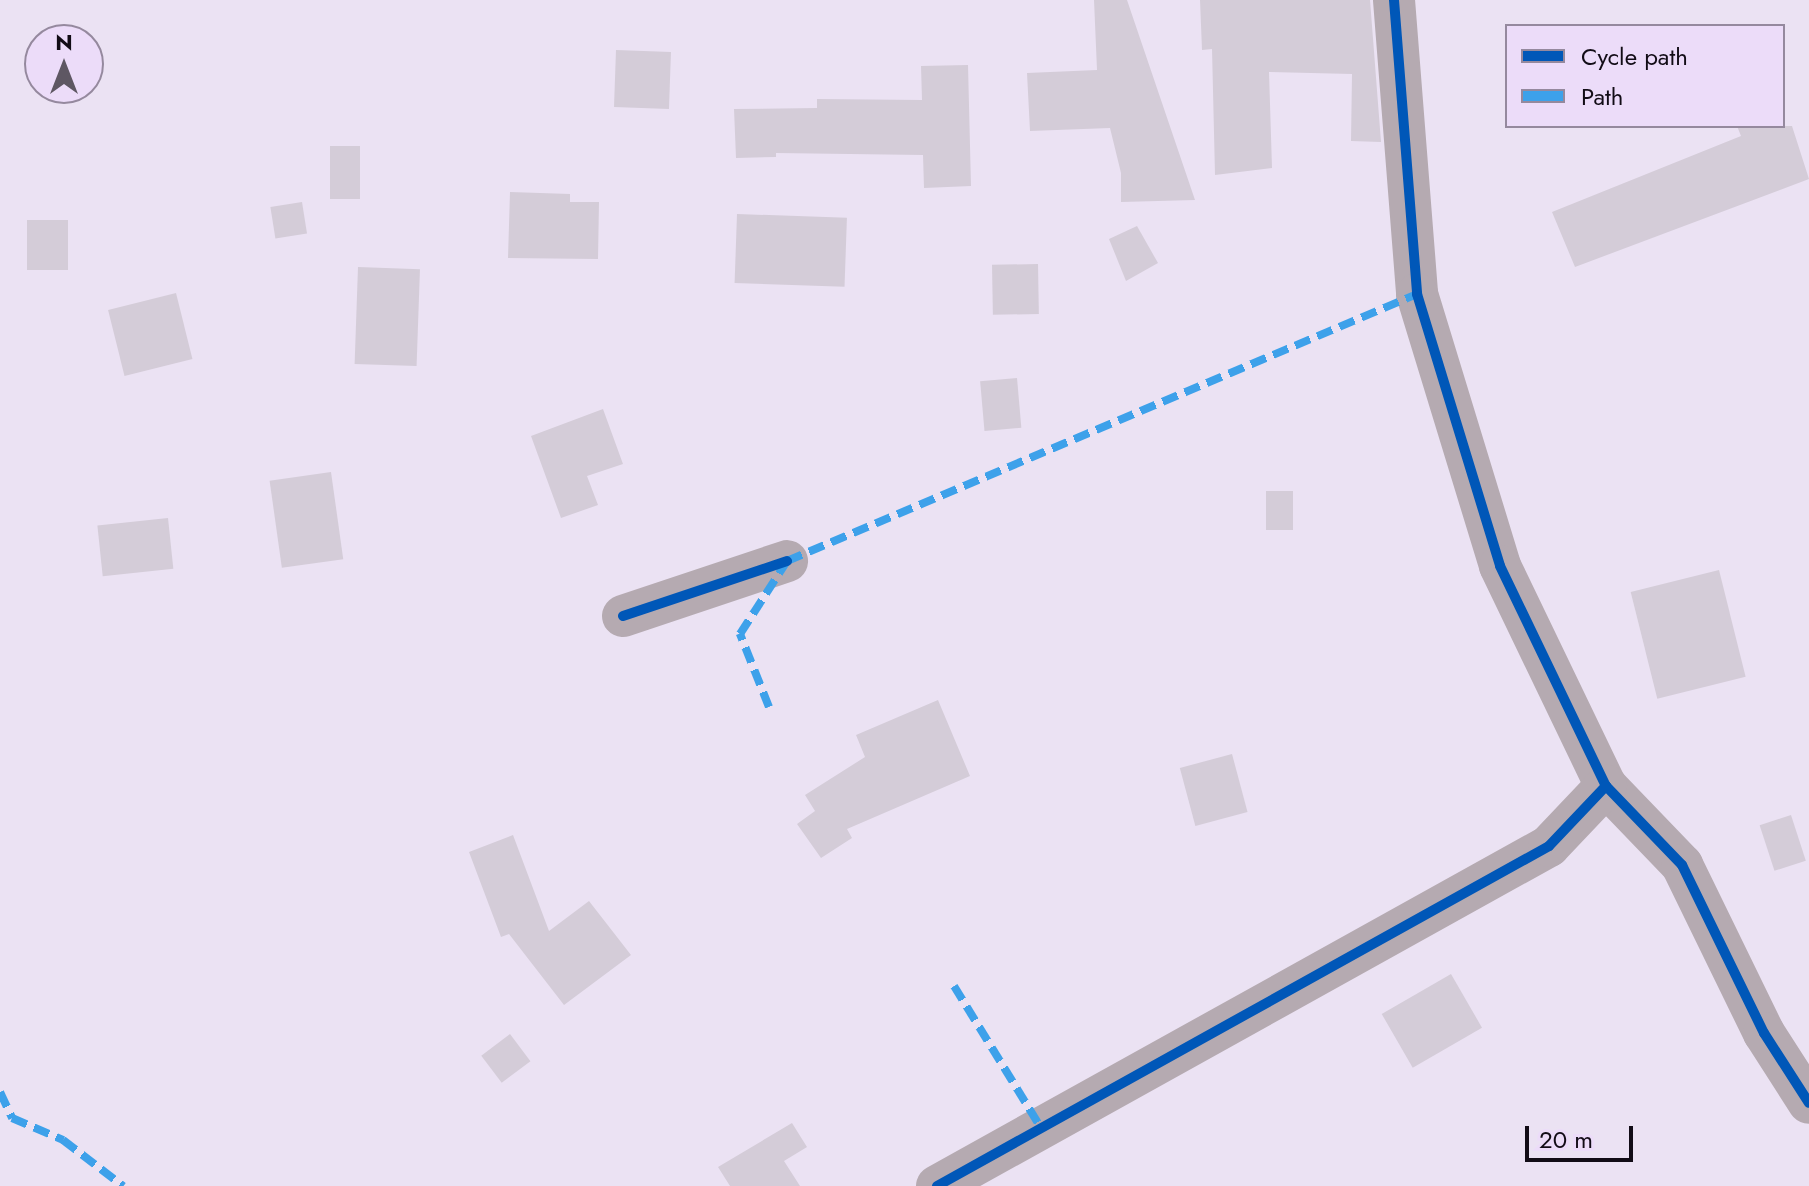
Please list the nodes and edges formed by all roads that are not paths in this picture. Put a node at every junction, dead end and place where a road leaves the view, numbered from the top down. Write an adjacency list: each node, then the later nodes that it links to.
1 (1394, 0): 4 (street)
2 (787, 561): 3 (street)
3 (623, 616)
4 (1606, 786): 5 (street); 6 (street)
5 (1809, 1103)
6 (937, 1186)

